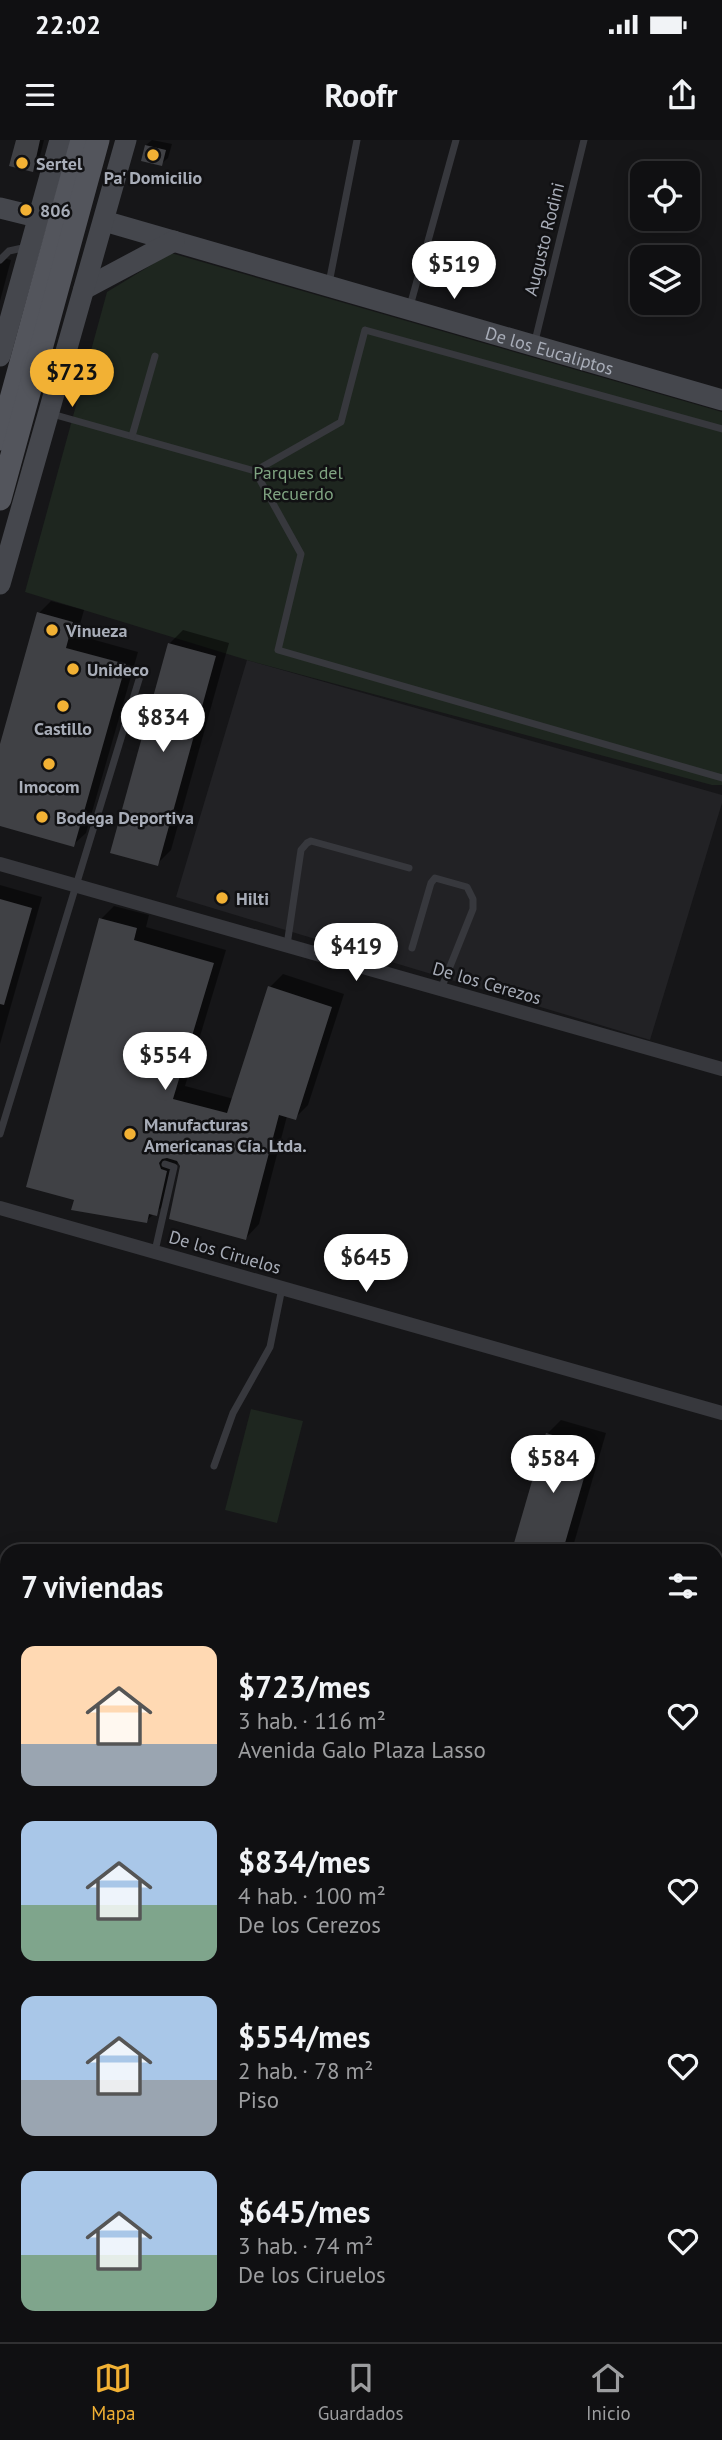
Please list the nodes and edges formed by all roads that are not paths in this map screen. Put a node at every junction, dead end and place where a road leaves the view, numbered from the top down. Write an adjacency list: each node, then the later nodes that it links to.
1 (60, 140): 10 (street)
2 (82, 140): 10 (main road)
3 (98, 140): 10 (main road)
4 (126, 140): 9 (street)
5 (357, 140): 14 (lane)
6 (456, 140): 16 (lane)
7 (584, 140): 17 (lane, Augusto Rodini)
8 (0, 208): 10 (street)
9 (104, 221): 11 (street, De los Eucaliptos); 15 (street)
10 (58, 222): 12 (street); 24 (main road); 26 (main road)
11 (174, 241): 14 (street, De los Eucaliptos); 15 (street)
12 (31, 246): 13 (lane); 18 (street)
13 (0, 260)
14 (328, 287): 16 (street, De los Eucaliptos)
15 (84, 289): 21 (street)
16 (409, 310): 17 (street, De los Eucaliptos)
17 (534, 346): 20 (street, De los Eucaliptos)
18 (0, 356)
19 (155, 356): 23 (lane)
20 (722, 400)
21 (49, 413): 23 (lane); 27 (street)
22 (722, 429): 25 (lane)
23 (132, 436): 25 (lane)
24 (0, 439)
25 (256, 471): 29 (lane)
26 (0, 499)
27 (0, 584)
28 (141, 673): 32 (lane)
29 (722, 778)
30 (0, 864): 32 (street, De los Cerezos)
31 (409, 868): 33 (lane)
32 (75, 885): 33 (street, De los Cerezos); 37 (lane)
33 (286, 945): 35 (street, De los Cerezos)
34 (412, 948): 35 (lane)
35 (441, 990): 36 (street, De los Cerezos)
36 (722, 1069)
37 (0, 1134)
38 (165, 1164): 40 (lane)
39 (0, 1208): 40 (street, De los Ciruelos)
40 (155, 1252): 41 (street, De los Ciruelos)
41 (282, 1288): 42 (street, De los Ciruelos); 43 (lane)
42 (722, 1413)
43 (214, 1466)

